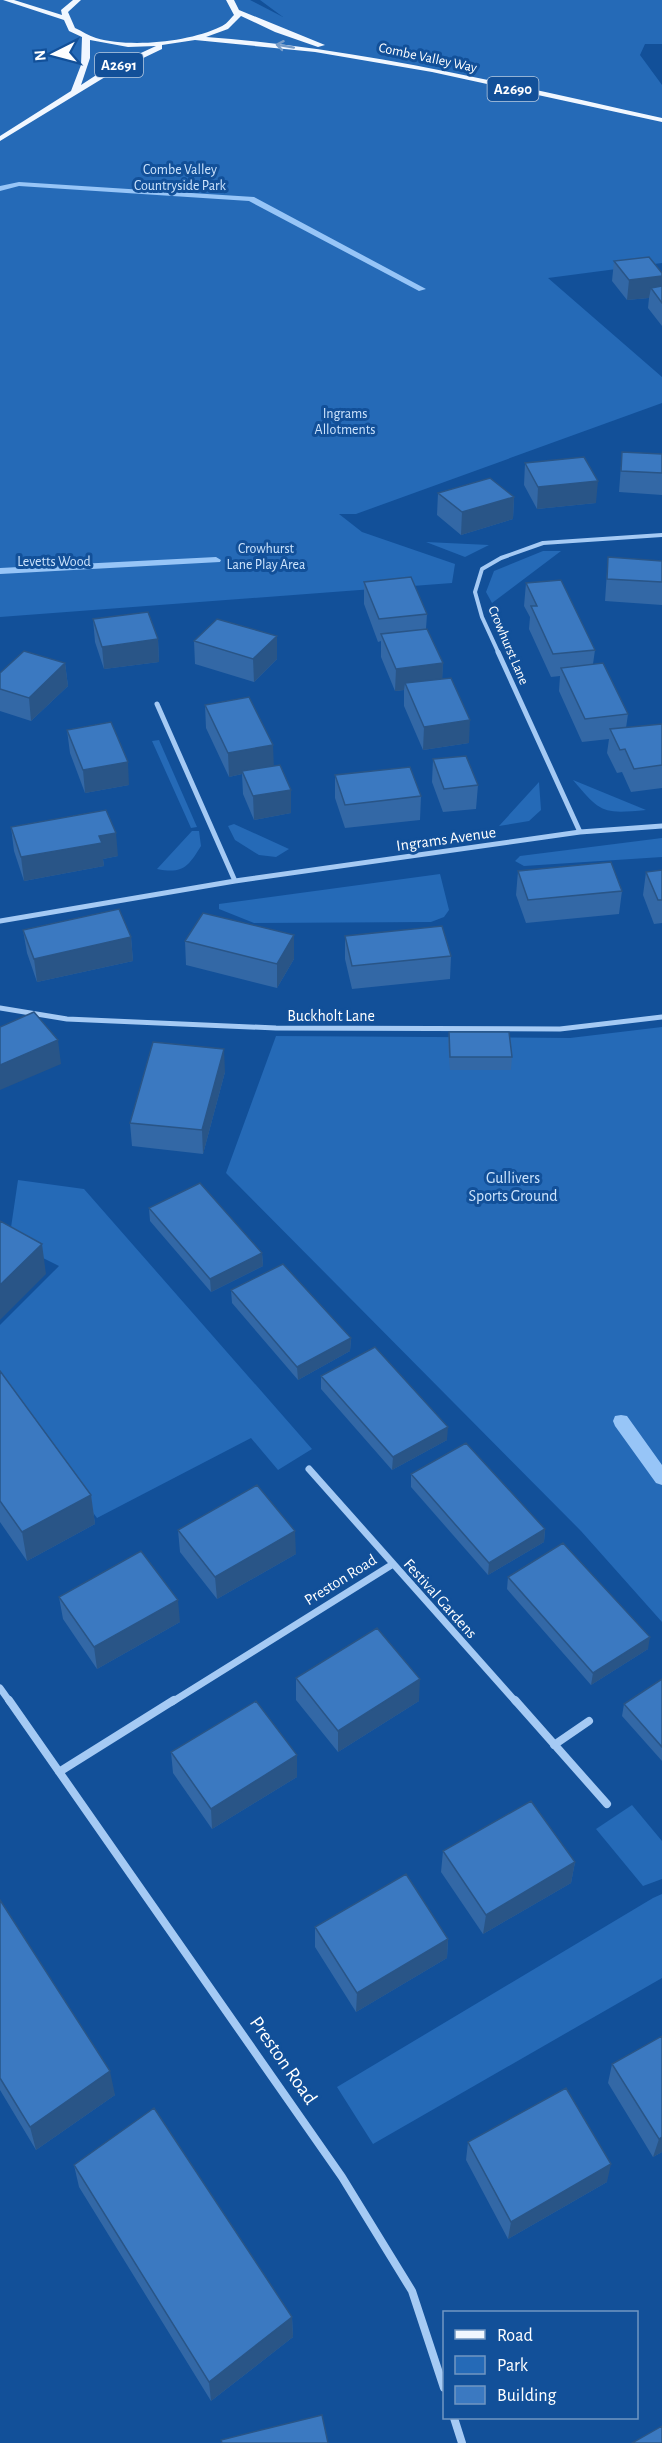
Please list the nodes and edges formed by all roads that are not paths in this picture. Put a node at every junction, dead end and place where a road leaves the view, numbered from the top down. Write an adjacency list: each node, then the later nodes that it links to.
1 (7, 0): 5 (main road)
2 (76, 0): 5 (main road)
3 (230, 0): 4 (main road)
4 (238, 12): 7 (main road); 9 (main road, Combe Valley Way / A2690)
5 (64, 18): 6 (main road)
6 (86, 36): 8 (main road); 10 (main road, A2691)
7 (198, 39): 8 (main road); 9 (main road, Combe Valley Way / A2690, one-way to 7)
8 (168, 44): 10 (main road, A2691)
9 (364, 58): 11 (main road, Combe Valley Way / A2690)
10 (74, 93): 12 (main road, A2691)
11 (662, 120)
12 (0, 139)
13 (662, 535): 16 (street, Crowhurst Lane)
14 (157, 704): 17 (street)
15 (662, 826): 16 (street, Ingrams Avenue)
16 (580, 832): 17 (street, Ingrams Avenue)
17 (235, 881): 18 (street, Ingrams Avenue)
18 (0, 921)
19 (0, 1008): 20 (street, Buckholt Lane)
20 (662, 1017)
21 (309, 1469): 22 (street, Festival Gardens)
22 (393, 1564): 25 (street, Festival Gardens); 26 (street, Preston Road)
23 (0, 1688): 26 (street, Preston Road)
24 (589, 1721): 25 (street)
25 (554, 1745): 27 (street, Festival Gardens)
26 (59, 1772): 28 (street, Preston Road)
27 (607, 1804)
28 (443, 2385)
29 (454, 2419): 30 (street)
30 (462, 2443)

